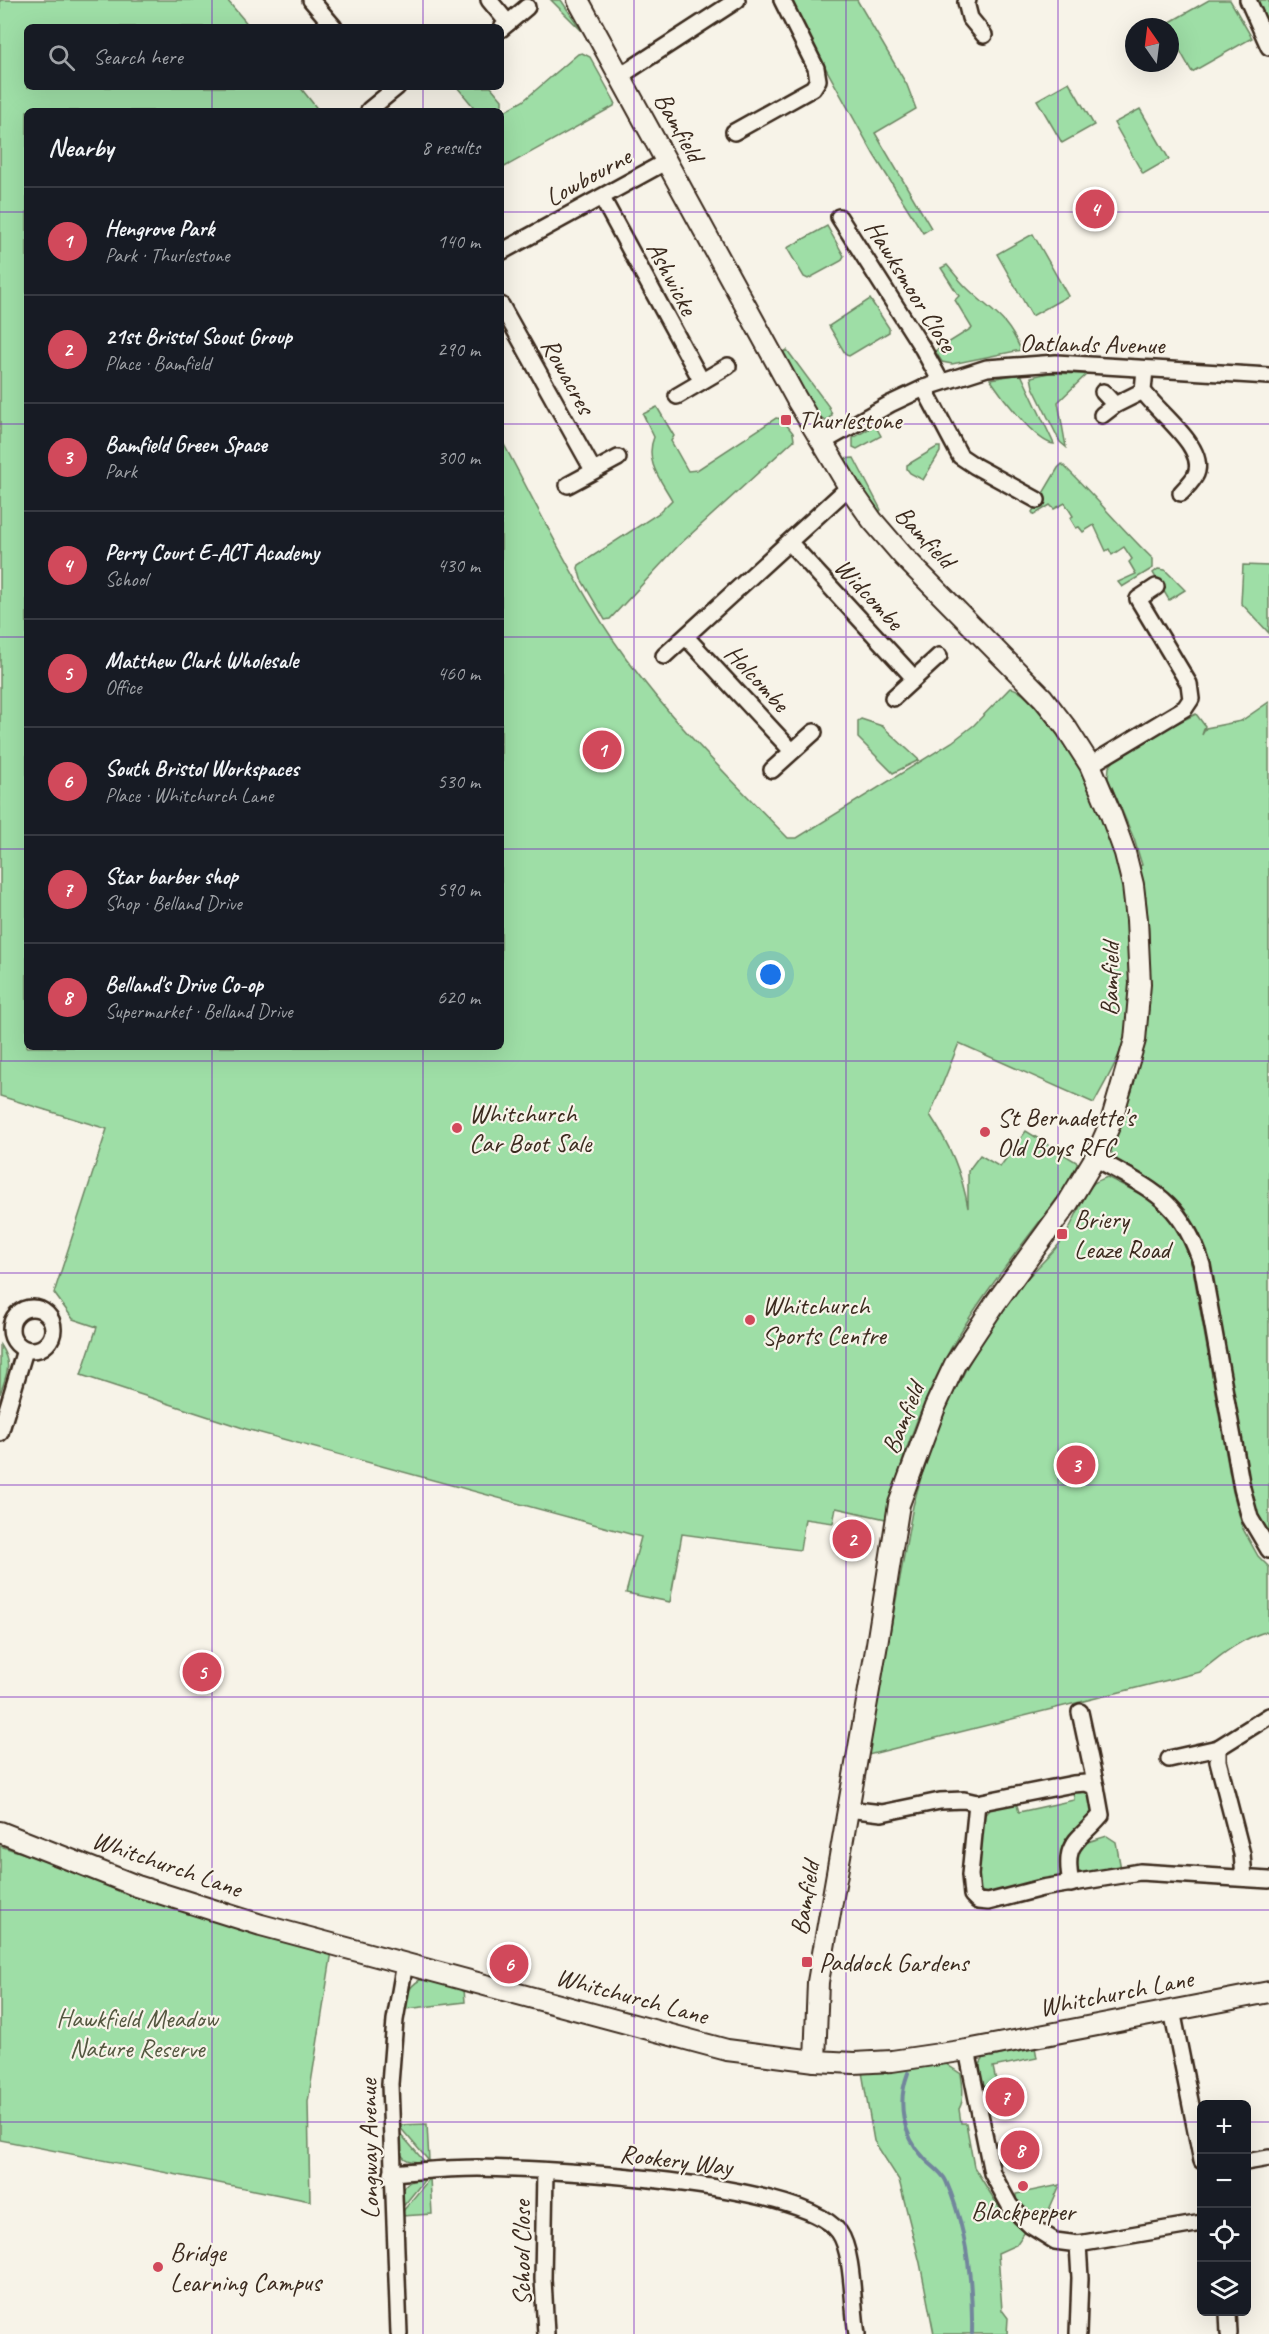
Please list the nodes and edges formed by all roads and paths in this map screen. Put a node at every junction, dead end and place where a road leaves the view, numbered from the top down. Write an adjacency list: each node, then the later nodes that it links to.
1 (311, 0): 9 (street)
2 (489, 0): 10 (street)
3 (578, 0): 14 (street, Bamfield)
4 (737, 0): 14 (street)
5 (782, 0): 17 (street)
6 (968, 0): 12 (street)
7 (1248, 0): 13 (street)
8 (527, 7): 11 (street)
9 (331, 24)
10 (504, 24)
11 (505, 26)
12 (984, 35)
13 (1269, 47)
14 (620, 76): 18 (street, Bamfield)
15 (389, 90): 16 (street)
16 (371, 108)
17 (734, 132)
18 (667, 161): 19 (street, Lowbourne); 34 (street, Bamfield)
19 (602, 198): 21 (street, Lowbourne); 26 (street, Ashwicke)
20 (839, 217): 27 (street, Hawksmoor Close)
21 (504, 250)
22 (504, 309): 36 (street, Rowacres)
23 (728, 366): 26 (street)
24 (1145, 369): 25 (street, Oatlands Avenue); 27 (street, Oatlands Avenue); 29 (street)
25 (1269, 376)
26 (700, 380): 31 (street)
27 (941, 382): 28 (street, Oatlands Avenue)
28 (924, 388): 34 (street, Oatlands Avenue); 40 (street)
29 (1143, 391): 32 (street); 39 (street)
30 (1103, 392): 32 (street)
31 (677, 396)
32 (1115, 405): 33 (street)
33 (1102, 415)
34 (823, 442): 38 (street, Bamfield)
35 (618, 458): 36 (street)
36 (592, 470): 37 (street)
37 (568, 485)
38 (849, 487): 41 (street); 50 (street, Bamfield)
39 (1181, 493)
40 (1037, 500)
41 (790, 543): 43 (street); 46 (street, Widcombe)
42 (1156, 587): 50 (street)
43 (686, 637): 44 (street); 49 (street, Holcombe)
44 (664, 656)
45 (939, 656): 46 (street)
46 (914, 678): 47 (street)
47 (892, 698)
48 (814, 732): 49 (street, Holcombe)
49 (792, 751): 51 (street, Holcombe)
50 (1090, 765): 52 (street, Bamfield)
51 (772, 770)
52 (1095, 1158): 56 (street); 63 (street, Bamfield)
53 (6, 1320): 54 (street); 54 (street)
54 (25, 1350): 55 (street)
55 (0, 1433)
56 (1269, 1550)
57 (1080, 1712): 61 (street)
58 (1269, 1716): 59 (street)
59 (1218, 1748): 60 (street); 65 (street)
60 (1169, 1759)
61 (1096, 1787): 62 (street); 67 (street)
62 (977, 1803): 63 (street); 67 (street)
63 (847, 1809): 72 (street, Bamfield)
64 (0, 1832): 68 (street, Whitchurch Lane)
65 (1244, 1878): 66 (street); 67 (street)
66 (1269, 1880)
67 (1071, 1884)
68 (405, 1963): 72 (street, Whitchurch Lane); 77 (street, Longway Avenue)
69 (1269, 1992): 70 (street, Whitchurch Lane)
70 (1172, 2010): 71 (street, Whitchurch Lane); 73 (street)
71 (967, 2050): 72 (street, Whitchurch Lane); 79 (street)
72 (815, 2061)
73 (1201, 2154)
74 (1269, 2158): 75 (street)
75 (1251, 2161)
76 (545, 2171): 77 (street, Rookery Way); 82 (street, School Close); 83 (street, Rookery Way)
77 (392, 2173): 81 (street, Longway Avenue)
78 (1197, 2224): 79 (street)
79 (1078, 2244): 84 (street)
80 (1228, 2316): 85 (street)
81 (399, 2334)
82 (546, 2334)
83 (857, 2334)
84 (1078, 2334)
85 (1229, 2334)

